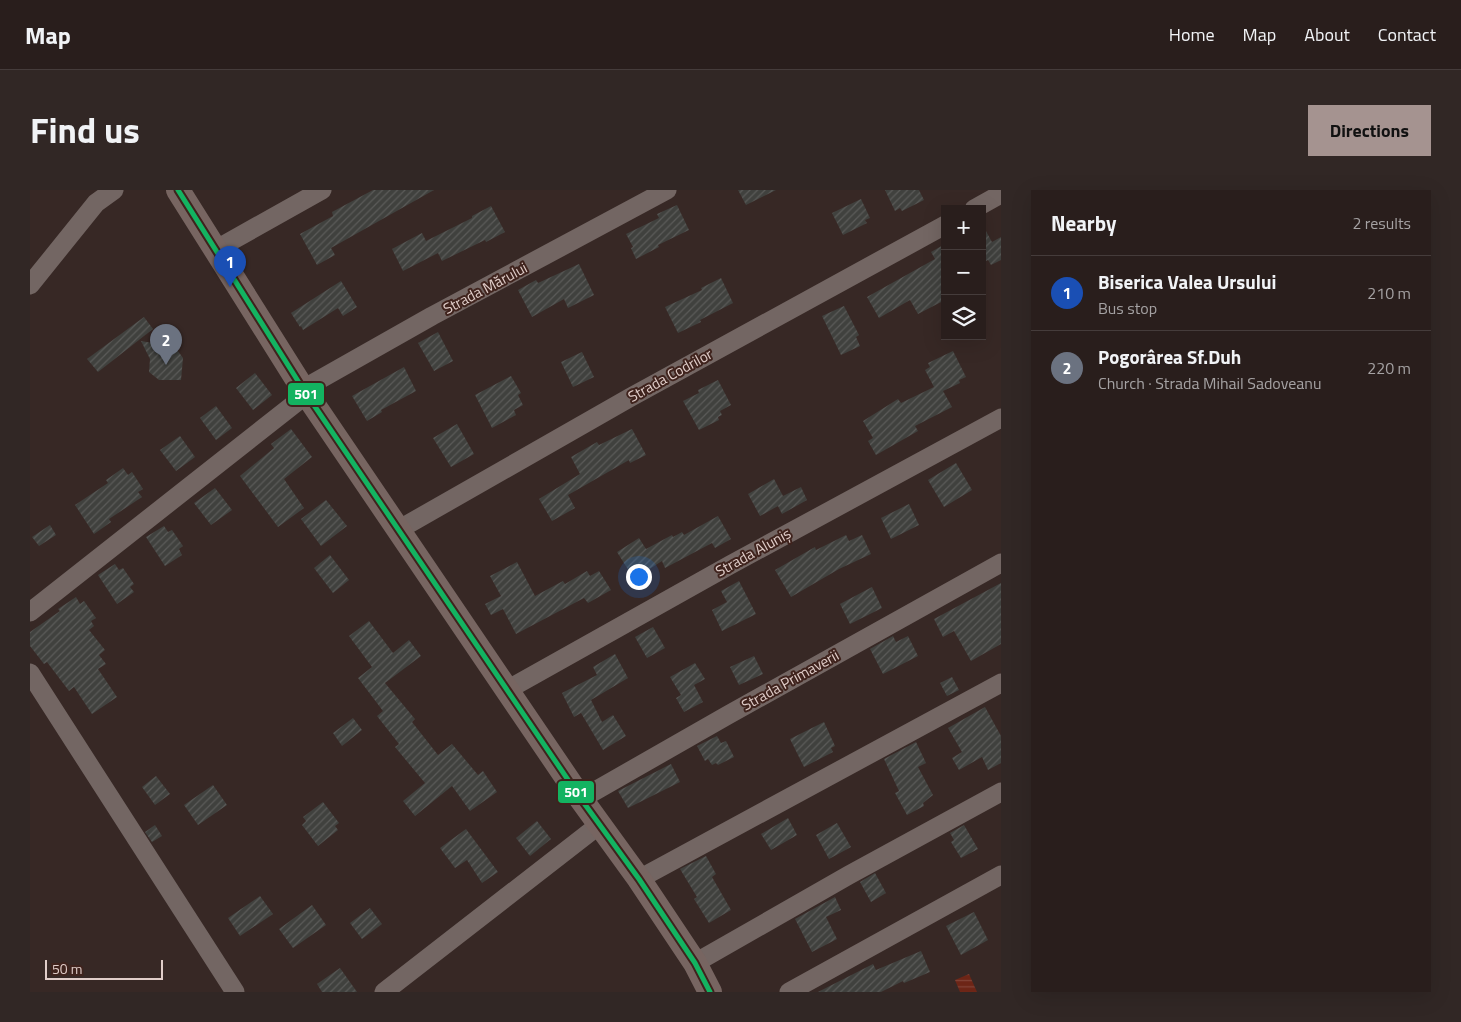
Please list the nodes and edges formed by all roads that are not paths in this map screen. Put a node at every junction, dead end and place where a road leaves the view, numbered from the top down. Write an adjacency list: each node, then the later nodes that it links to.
1 (114, 190): 9 (street)
2 (178, 190): 8 (main road)
3 (322, 190): 8 (street)
4 (667, 190): 10 (street, Strada Mărului)
5 (1001, 194): 6 (street)
6 (981, 205)
7 (941, 226): 12 (street, Strada Codrilor)
8 (215, 250): 10 (main road)
9 (30, 285)
10 (305, 391): 12 (main road); 14 (street, Strada Mărului)
11 (1001, 418): 17 (street, Strada Aluniș)
12 (398, 530): 17 (main road)
13 (1001, 563): 19 (street, Strada Primaverii)
14 (30, 612)
15 (30, 673): 24 (street)
16 (1001, 683): 22 (street)
17 (507, 690): 19 (main road)
18 (1001, 792): 23 (street)
19 (581, 799): 20 (main road)
20 (599, 825): 22 (main road); 25 (street)
21 (1001, 875): 27 (street)
22 (639, 879): 23 (main road)
23 (694, 963): 26 (main road)
24 (234, 992)
25 (384, 992)
26 (710, 992)
27 (789, 992)

